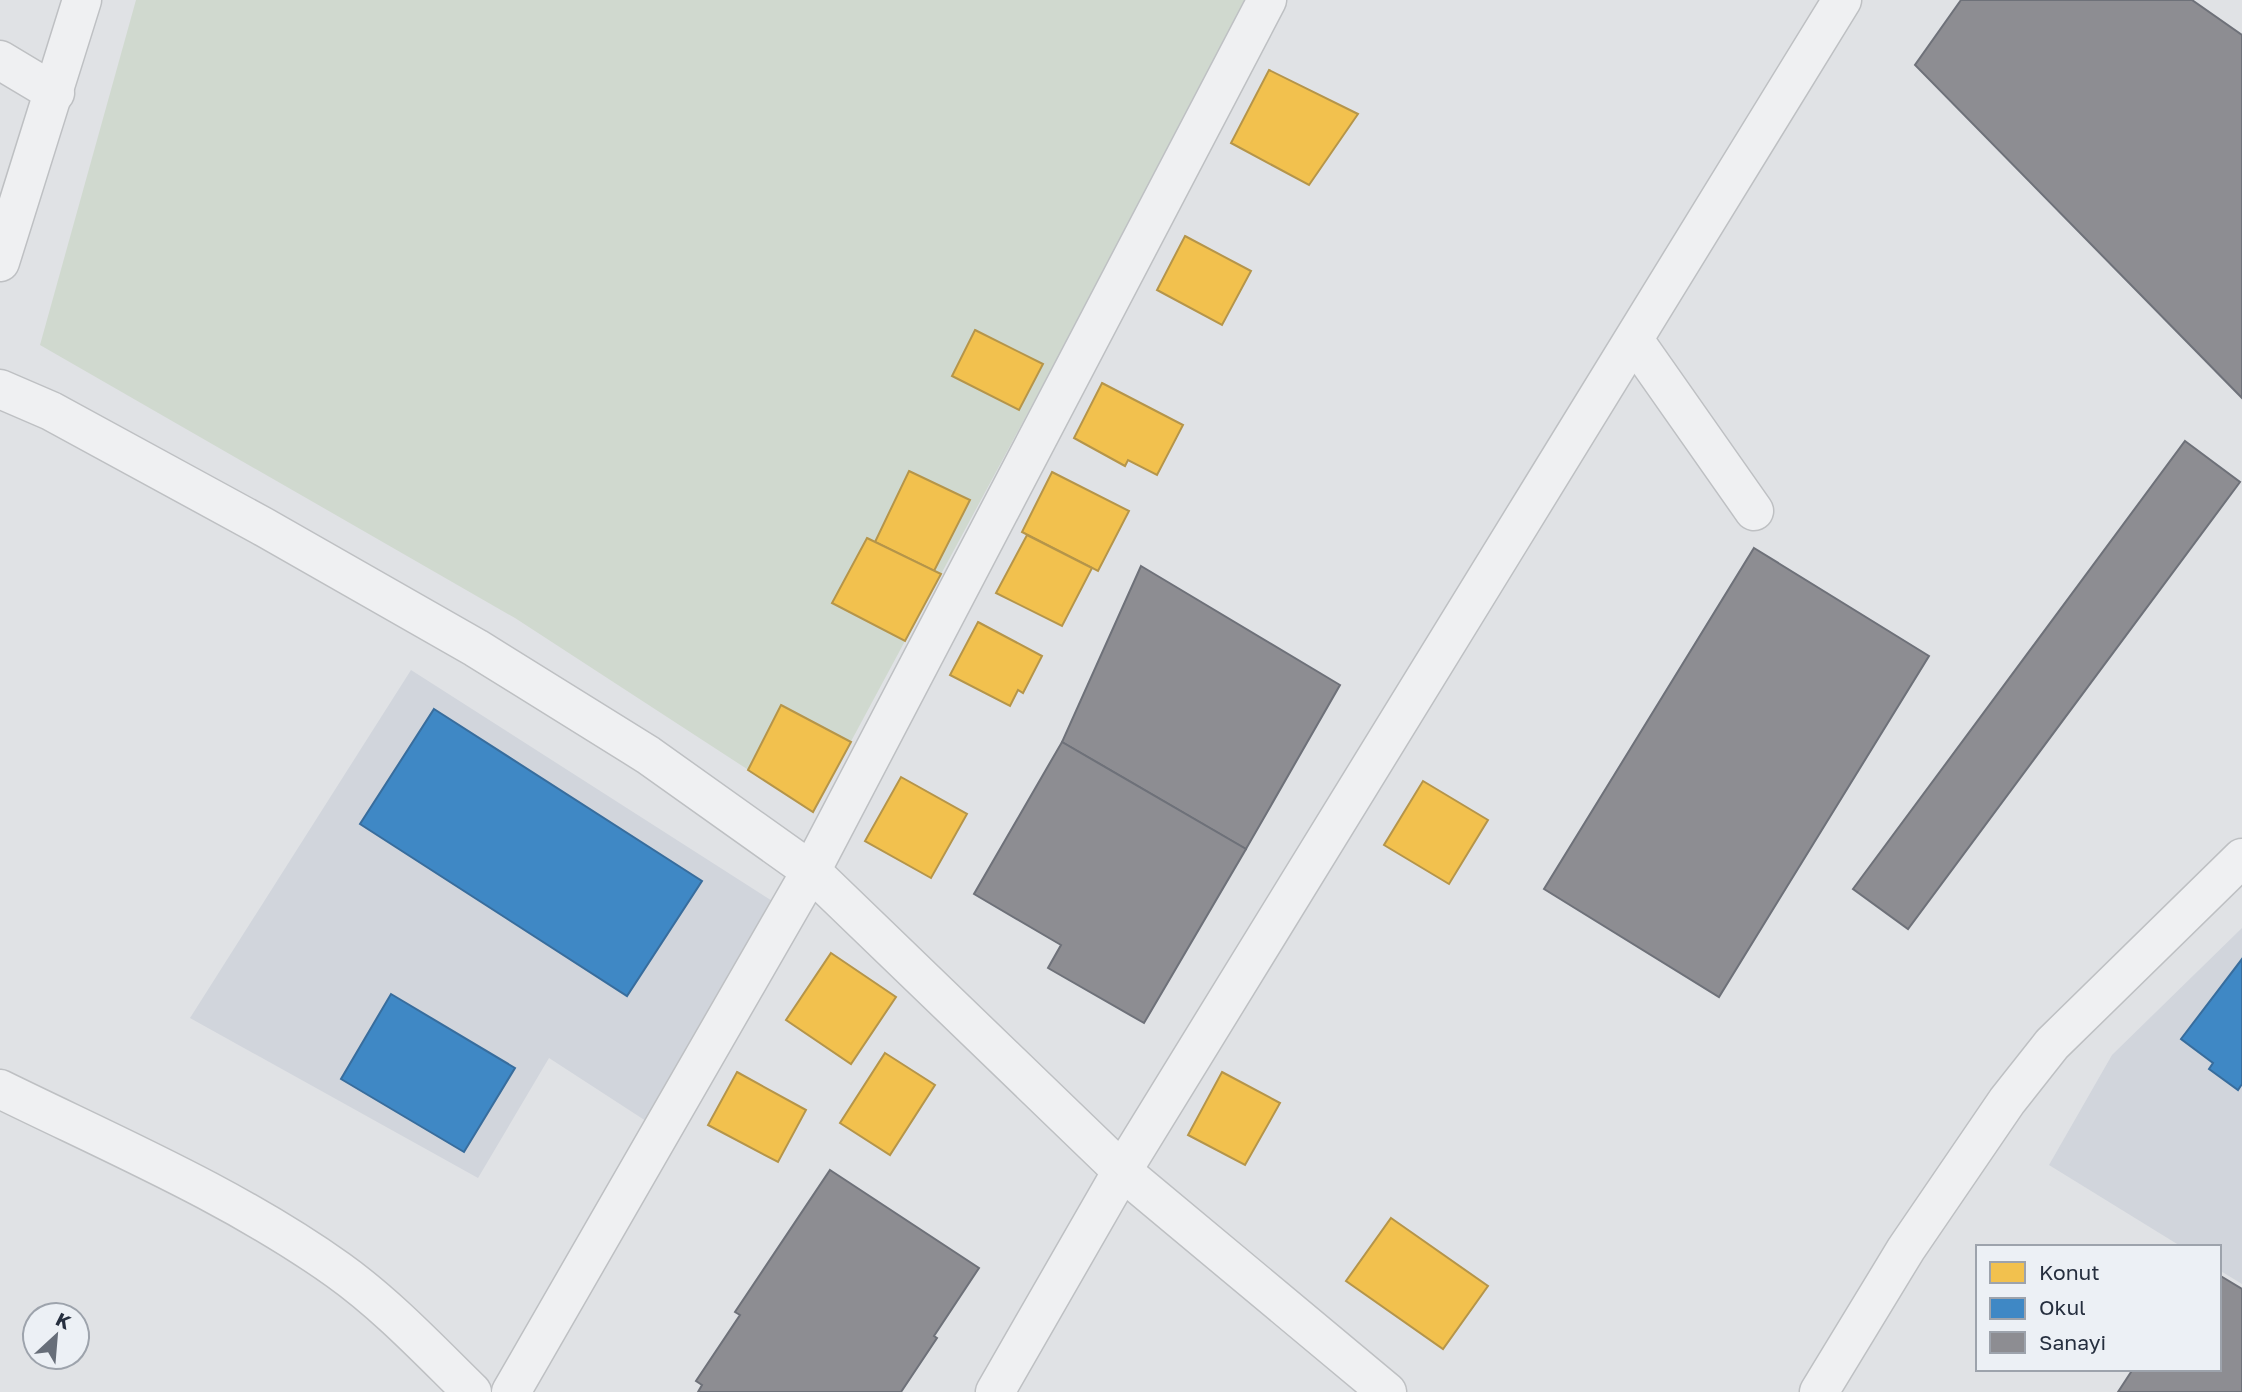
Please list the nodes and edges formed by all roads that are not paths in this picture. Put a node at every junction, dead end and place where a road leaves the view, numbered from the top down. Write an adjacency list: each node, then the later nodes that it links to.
1 (82, 0): 5 (street)
2 (1267, 0): 11 (street)
3 (1842, 0): 7 (street)
4 (0, 60): 5 (street)
5 (55, 93): 6 (street)
6 (0, 262)
7 (1634, 340): 9 (street); 13 (street)
8 (0, 389): 11 (street)
9 (1754, 511)
10 (2242, 858): 18 (street)
11 (811, 871): 13 (street); 15 (street)
12 (0, 1089): 14 (street)
13 (1122, 1171): 16 (street); 17 (street)
14 (472, 1392)
15 (511, 1392)
16 (995, 1392)
17 (1387, 1392)
18 (1819, 1392)

